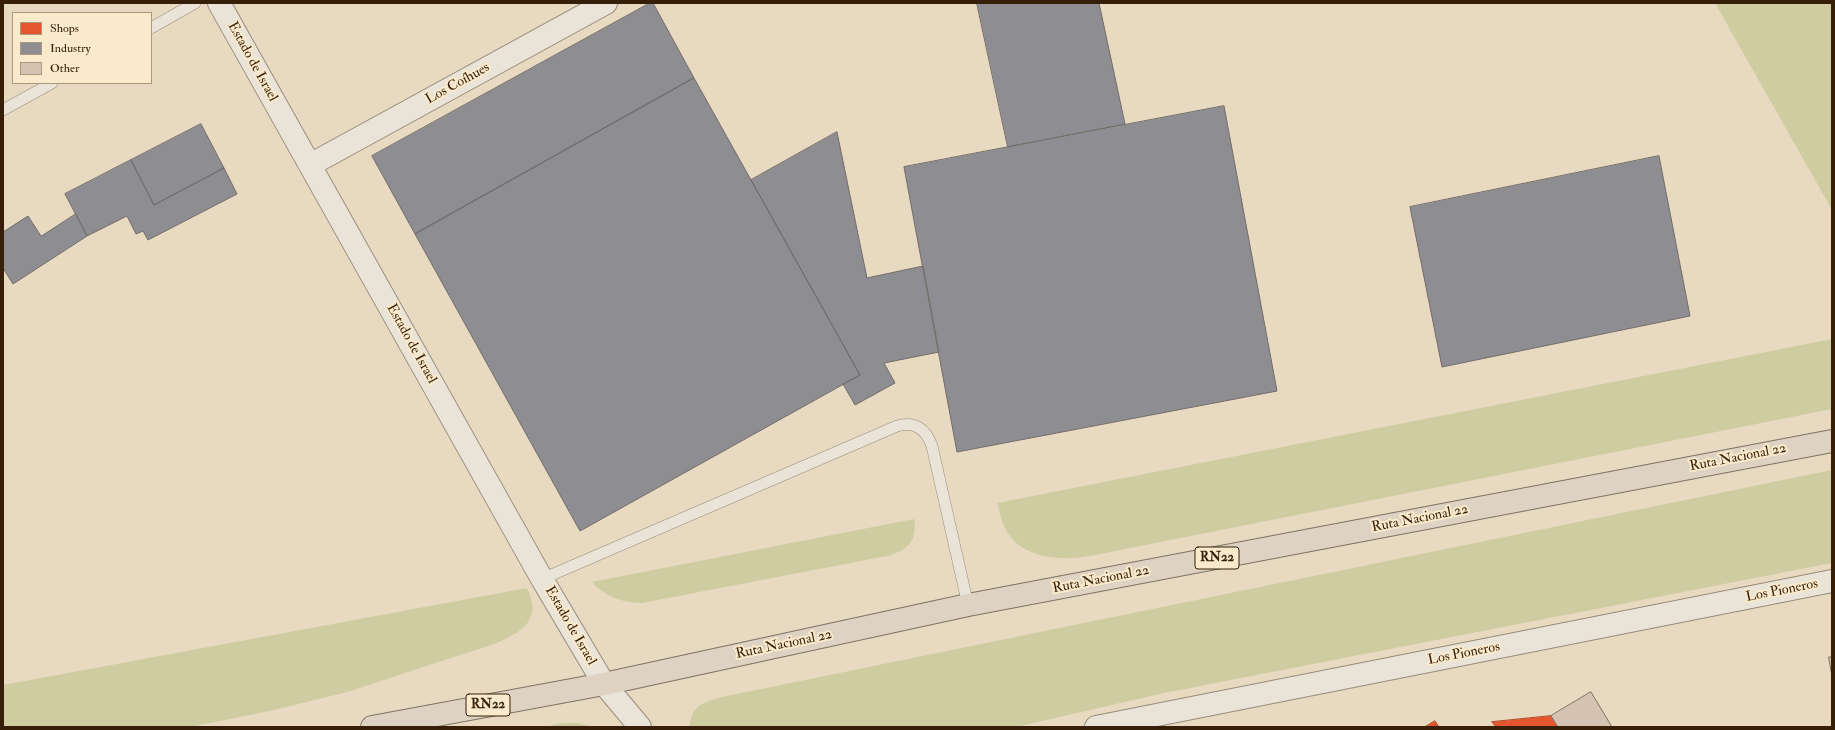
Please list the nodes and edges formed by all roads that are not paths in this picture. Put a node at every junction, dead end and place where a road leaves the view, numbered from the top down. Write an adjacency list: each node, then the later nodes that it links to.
1 (196, 3): 4 (lane)
2 (219, 3): 7 (street, Estado de Israel)
3 (606, 3): 7 (street, Los Coíhues)
4 (152, 27)
5 (50, 84): 6 (lane)
6 (3, 110)
7 (310, 165): 9 (street, Estado de Israel)
8 (1832, 441): 11 (highway, Ruta Nacional 22 / RN22)
9 (542, 579): 11 (lane); 12 (street, Estado de Israel)
10 (1832, 581): 15 (street, Los Pioneros)
11 (968, 605): 12 (highway, Ruta Nacional 22 / RN22)
12 (604, 684): 13 (highway, Ruta Nacional 22 / RN22); 14 (street, Estado de Israel)
13 (372, 727)
14 (640, 727)
15 (1096, 727)

